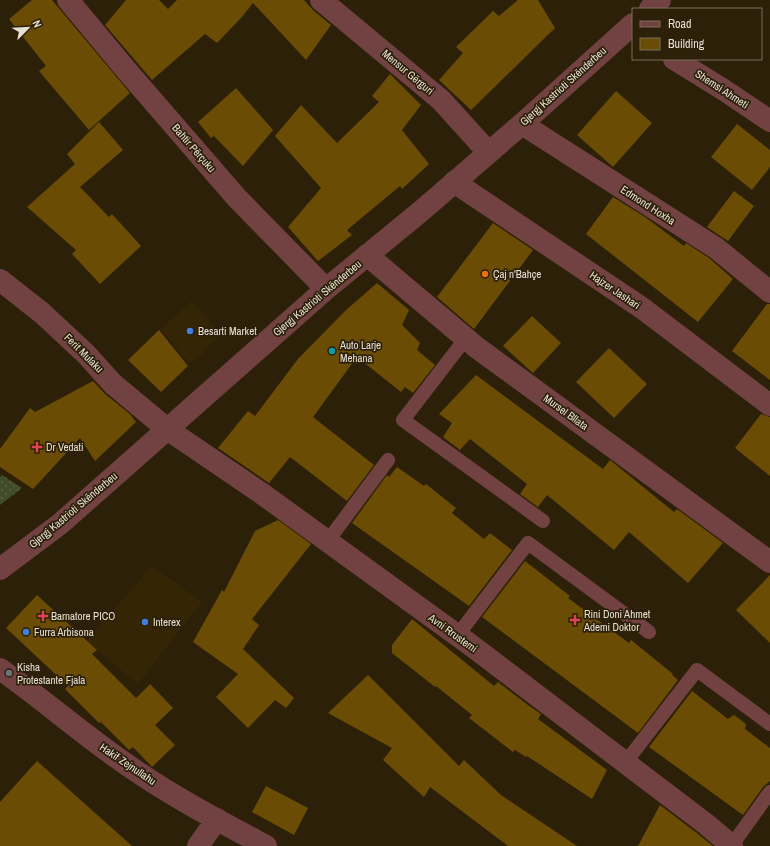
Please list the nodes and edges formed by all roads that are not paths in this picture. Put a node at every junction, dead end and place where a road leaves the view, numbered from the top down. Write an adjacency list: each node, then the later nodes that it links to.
1 (68, 0): 13 (street, Bahtir Përçuku)
2 (321, 0): 9 (street, Mensur Gërguri)
3 (660, 0): 4 (street)
4 (651, 8)
5 (631, 29): 8 (street, Gjergj Kastrioti Skënderbeu)
6 (676, 60): 7 (street, Shemsi Ahmeti)
7 (770, 121)
8 (522, 124): 9 (street, Gjergj Kastrioti Skënderbeu); 14 (street, Edmond Hoxha)
9 (488, 152): 10 (street, Gjergj Kastrioti Skënderbeu)
10 (454, 182): 11 (street, Gjergj Kastrioti Skënderbeu); 16 (street, Hajzer Jashari)
11 (367, 255): 13 (street, Gjergj Kastrioti Skënderbeu); 15 (street, Mursel Bllata)
12 (0, 280): 17 (street, Ferit Mulaku)
13 (326, 289): 17 (street, Gjergj Kastrioti Skënderbeu)
14 (770, 292)
15 (466, 338): 19 (lane); 21 (street, Mursel Bllata)
16 (770, 405)
17 (167, 428): 20 (street, Avni Rrustemi); 22 (street, Gjergj Kastrioti Skënderbeu)
18 (388, 460): 20 (lane)
19 (543, 521)
20 (327, 542): 24 (street, Avni Rrustemi)
21 (770, 562)
22 (0, 569)
23 (649, 632): 24 (lane)
24 (457, 636): 27 (street, Avni Rrustemi)
25 (0, 669): 29 (street, Hakif Zejnullahu)
26 (770, 724): 27 (lane)
27 (625, 763): 32 (street, Avni Rrustemi)
28 (770, 792): 32 (lane)
29 (217, 820): 30 (street); 31 (street, Hakif Zejnullahu)
30 (198, 846)
31 (266, 846)
32 (732, 846)

